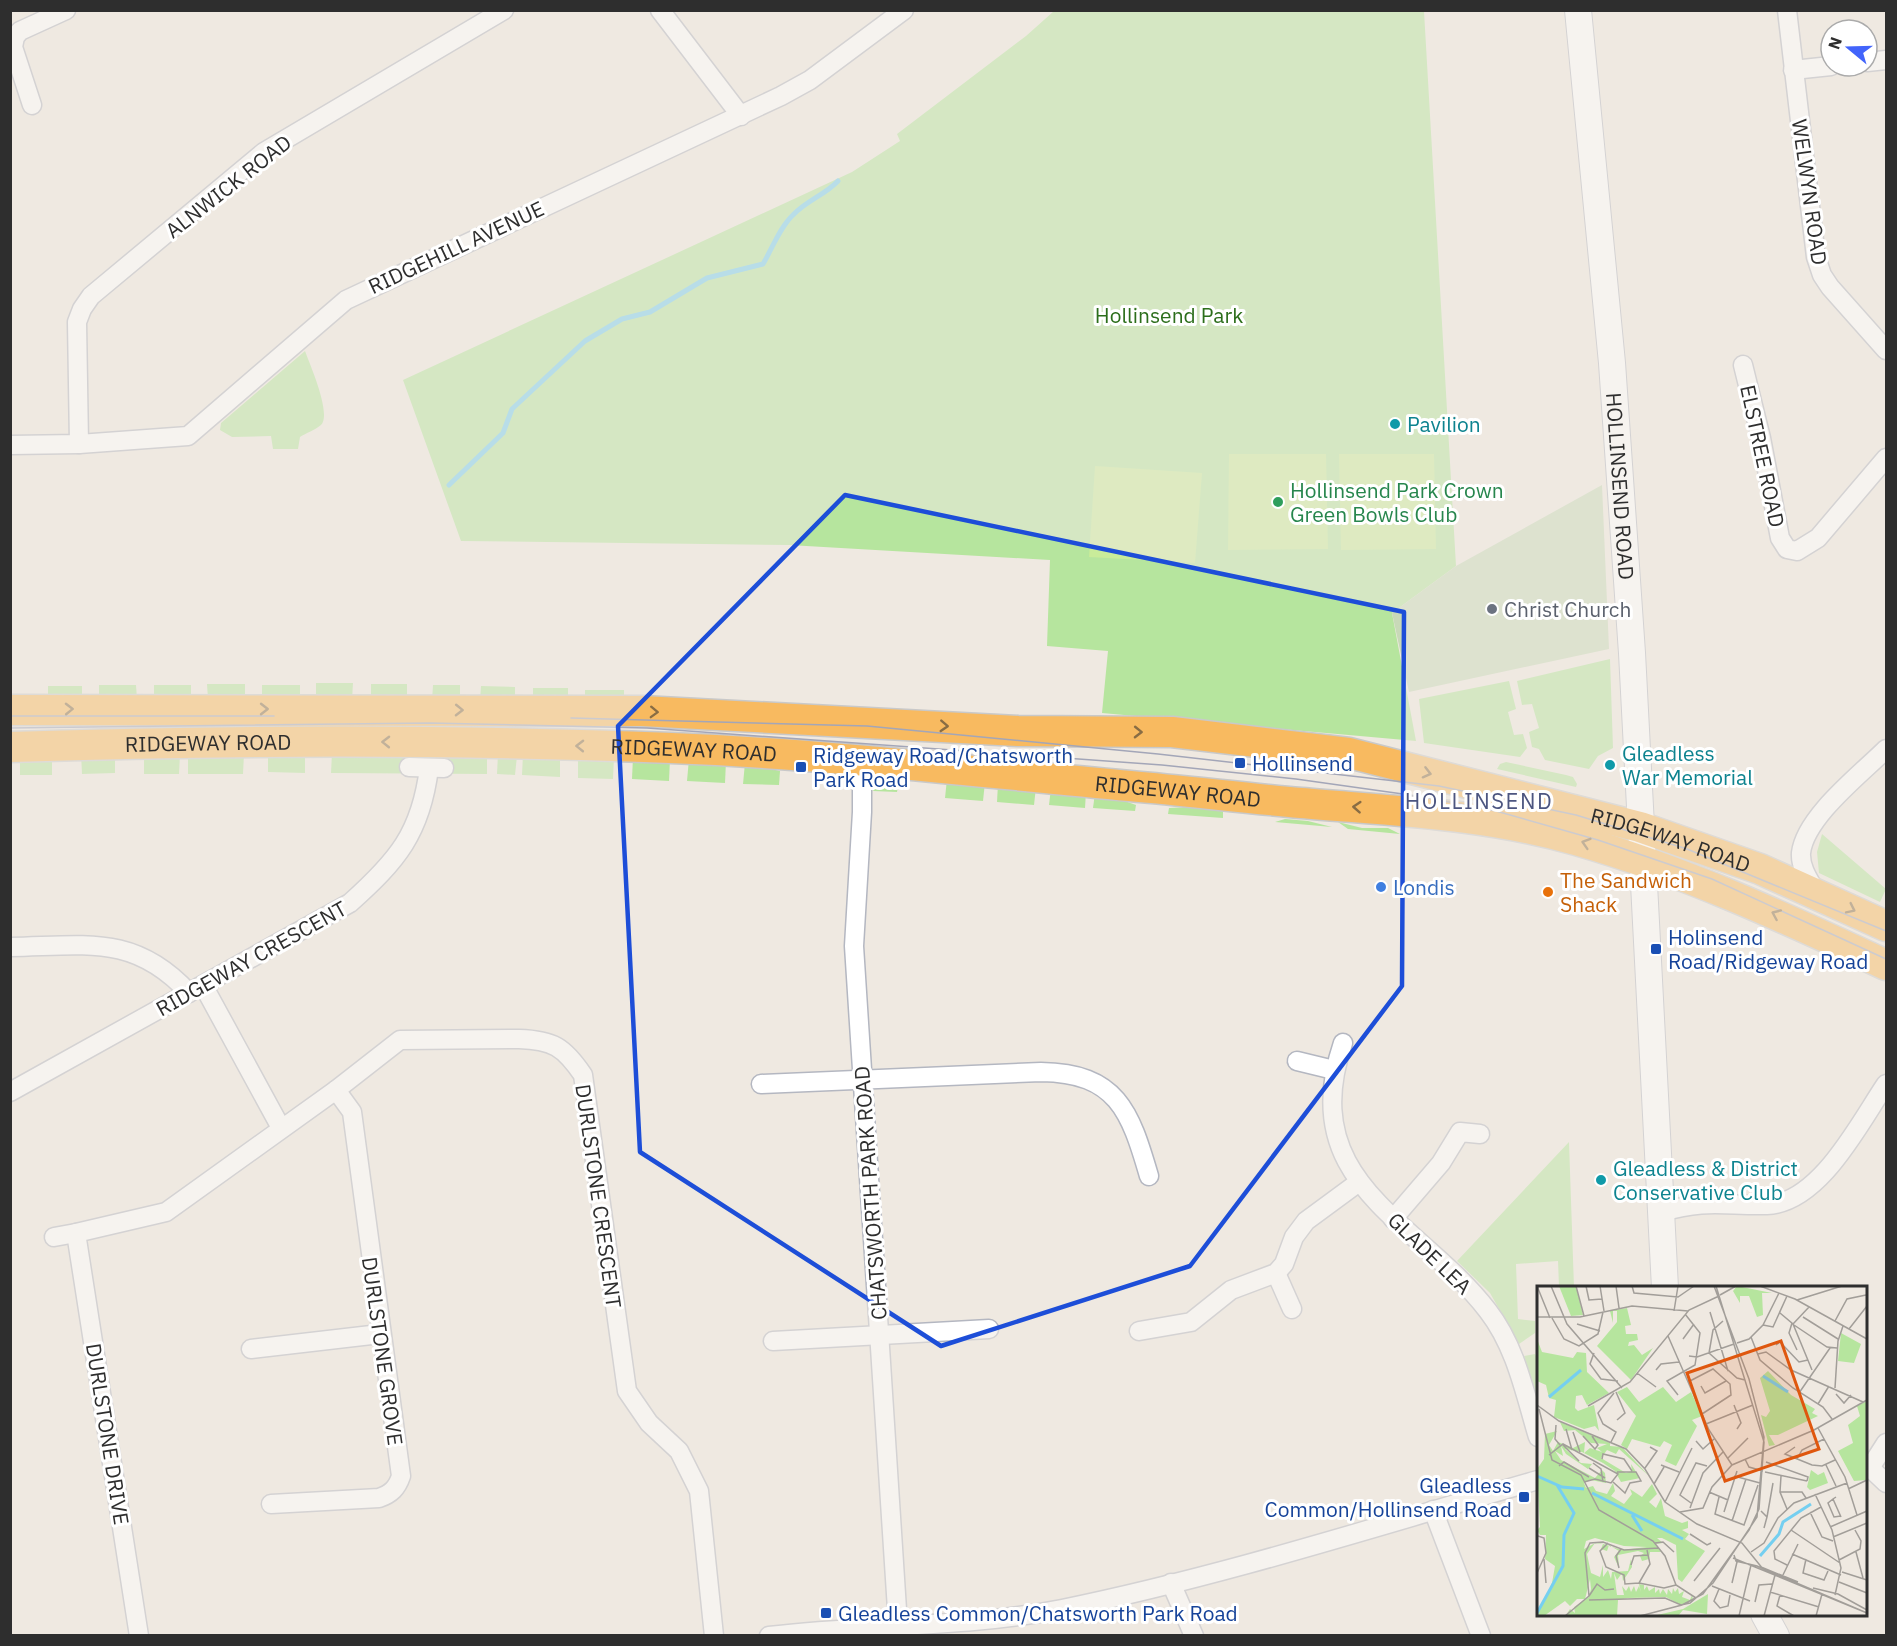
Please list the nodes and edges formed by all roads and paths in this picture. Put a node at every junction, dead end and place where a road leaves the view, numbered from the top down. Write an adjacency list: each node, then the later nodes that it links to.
1 (66, 10): 9 (street)
2 (504, 10): 13 (street, ALNWICK ROAD)
3 (660, 10): 10 (street)
4 (904, 10): 10 (street, RIDGEHILL AVENUE)
5 (1578, 10): 21 (main road, HOLLINSEND ROAD)
6 (1787, 10): 8 (street, WELWYN ROAD)
7 (1819, 67): 8 (street)
8 (1793, 69): 11 (street, WELWYN ROAD)
9 (32, 105)
10 (741, 116): 13 (street, RIDGEHILL AVENUE)
11 (1887, 350)
12 (1743, 365): 15 (street, ELSTREE ROAD)
13 (78, 444): 14 (street, RIDGEHILL AVENUE)
14 (10, 445)
15 (1887, 458)
16 (10, 710): 21 (highway, RIDGEWAY ROAD, one-way to 21)
17 (10, 747): 19 (highway, RIDGEWAY ROAD, one-way to 17)
18 (1887, 749): 23 (street)
19 (862, 760): 22 (highway, RIDGEWAY ROAD, one-way to 19); 31 (street, CHATSWORTH PARK ROAD)
20 (409, 767): 27 (street, RIDGEWAY CRESCENT)
21 (1640, 827): 22 (main road, HOLLINSEND ROAD); 23 (highway, RIDGEWAY ROAD)
22 (1642, 860): 26 (highway, RIDGEWAY ROAD, one-way to 22); 40 (main road, HOLLINSEND ROAD)
23 (1816, 892): 24 (highway, RIDGEWAY ROAD, one-way to 24)
24 (1887, 926)
25 (10, 947): 27 (street)
26 (1887, 965)
27 (196, 989): 35 (street, RIDGEWAY CRESCENT); 36 (street)
28 (1343, 1043): 30 (street, GLADE LEA)
29 (1297, 1061): 30 (street)
30 (1334, 1070): 39 (street, GLADE LEA)
31 (862, 1082): 32 (street); 38 (street); 50 (street, CHATSWORTH PARK ROAD)
32 (761, 1084)
33 (1887, 1084): 40 (street)
34 (336, 1090): 36 (street, DURLSTONE CRESCENT); 49 (street, DURLSTONE GROVE); 65 (street, DURLSTONE CRESCENT)
35 (10, 1092)
36 (281, 1128): 42 (street)
37 (1480, 1134): 41 (street)
38 (1149, 1176)
39 (1359, 1182): 41 (street, GLADE LEA); 44 (street)
40 (1662, 1212): 45 (main road, HOLLINSEND ROAD)
41 (1393, 1219): 53 (street, GLADE LEA)
42 (76, 1233): 43 (street); 64 (street, DURLSTONE DRIVE)
43 (54, 1237)
44 (1276, 1273): 46 (street); 48 (street)
45 (1665, 1286)
46 (1292, 1309)
47 (989, 1329): 50 (street)
48 (1139, 1331)
49 (380, 1334): 52 (street); 58 (street, DURLSTONE GROVE)
50 (880, 1337): 51 (street); 62 (street, CHATSWORTH PARK ROAD)
51 (773, 1341)
52 (251, 1349)
53 (1537, 1431)
54 (1887, 1443): 55 (street)
55 (1868, 1466): 57 (street)
56 (1537, 1481): 59 (street)
57 (1887, 1483)
58 (271, 1504)
59 (1433, 1510): 60 (street); 68 (street)
60 (1171, 1583): 63 (street); 67 (street)
61 (1765, 1616): 69 (main road)
62 (898, 1625): 63 (street); 66 (street)
63 (950, 1629)
64 (139, 1635)
65 (714, 1635)
66 (769, 1635)
67 (1194, 1635)
68 (1481, 1635)
69 (1776, 1635)

